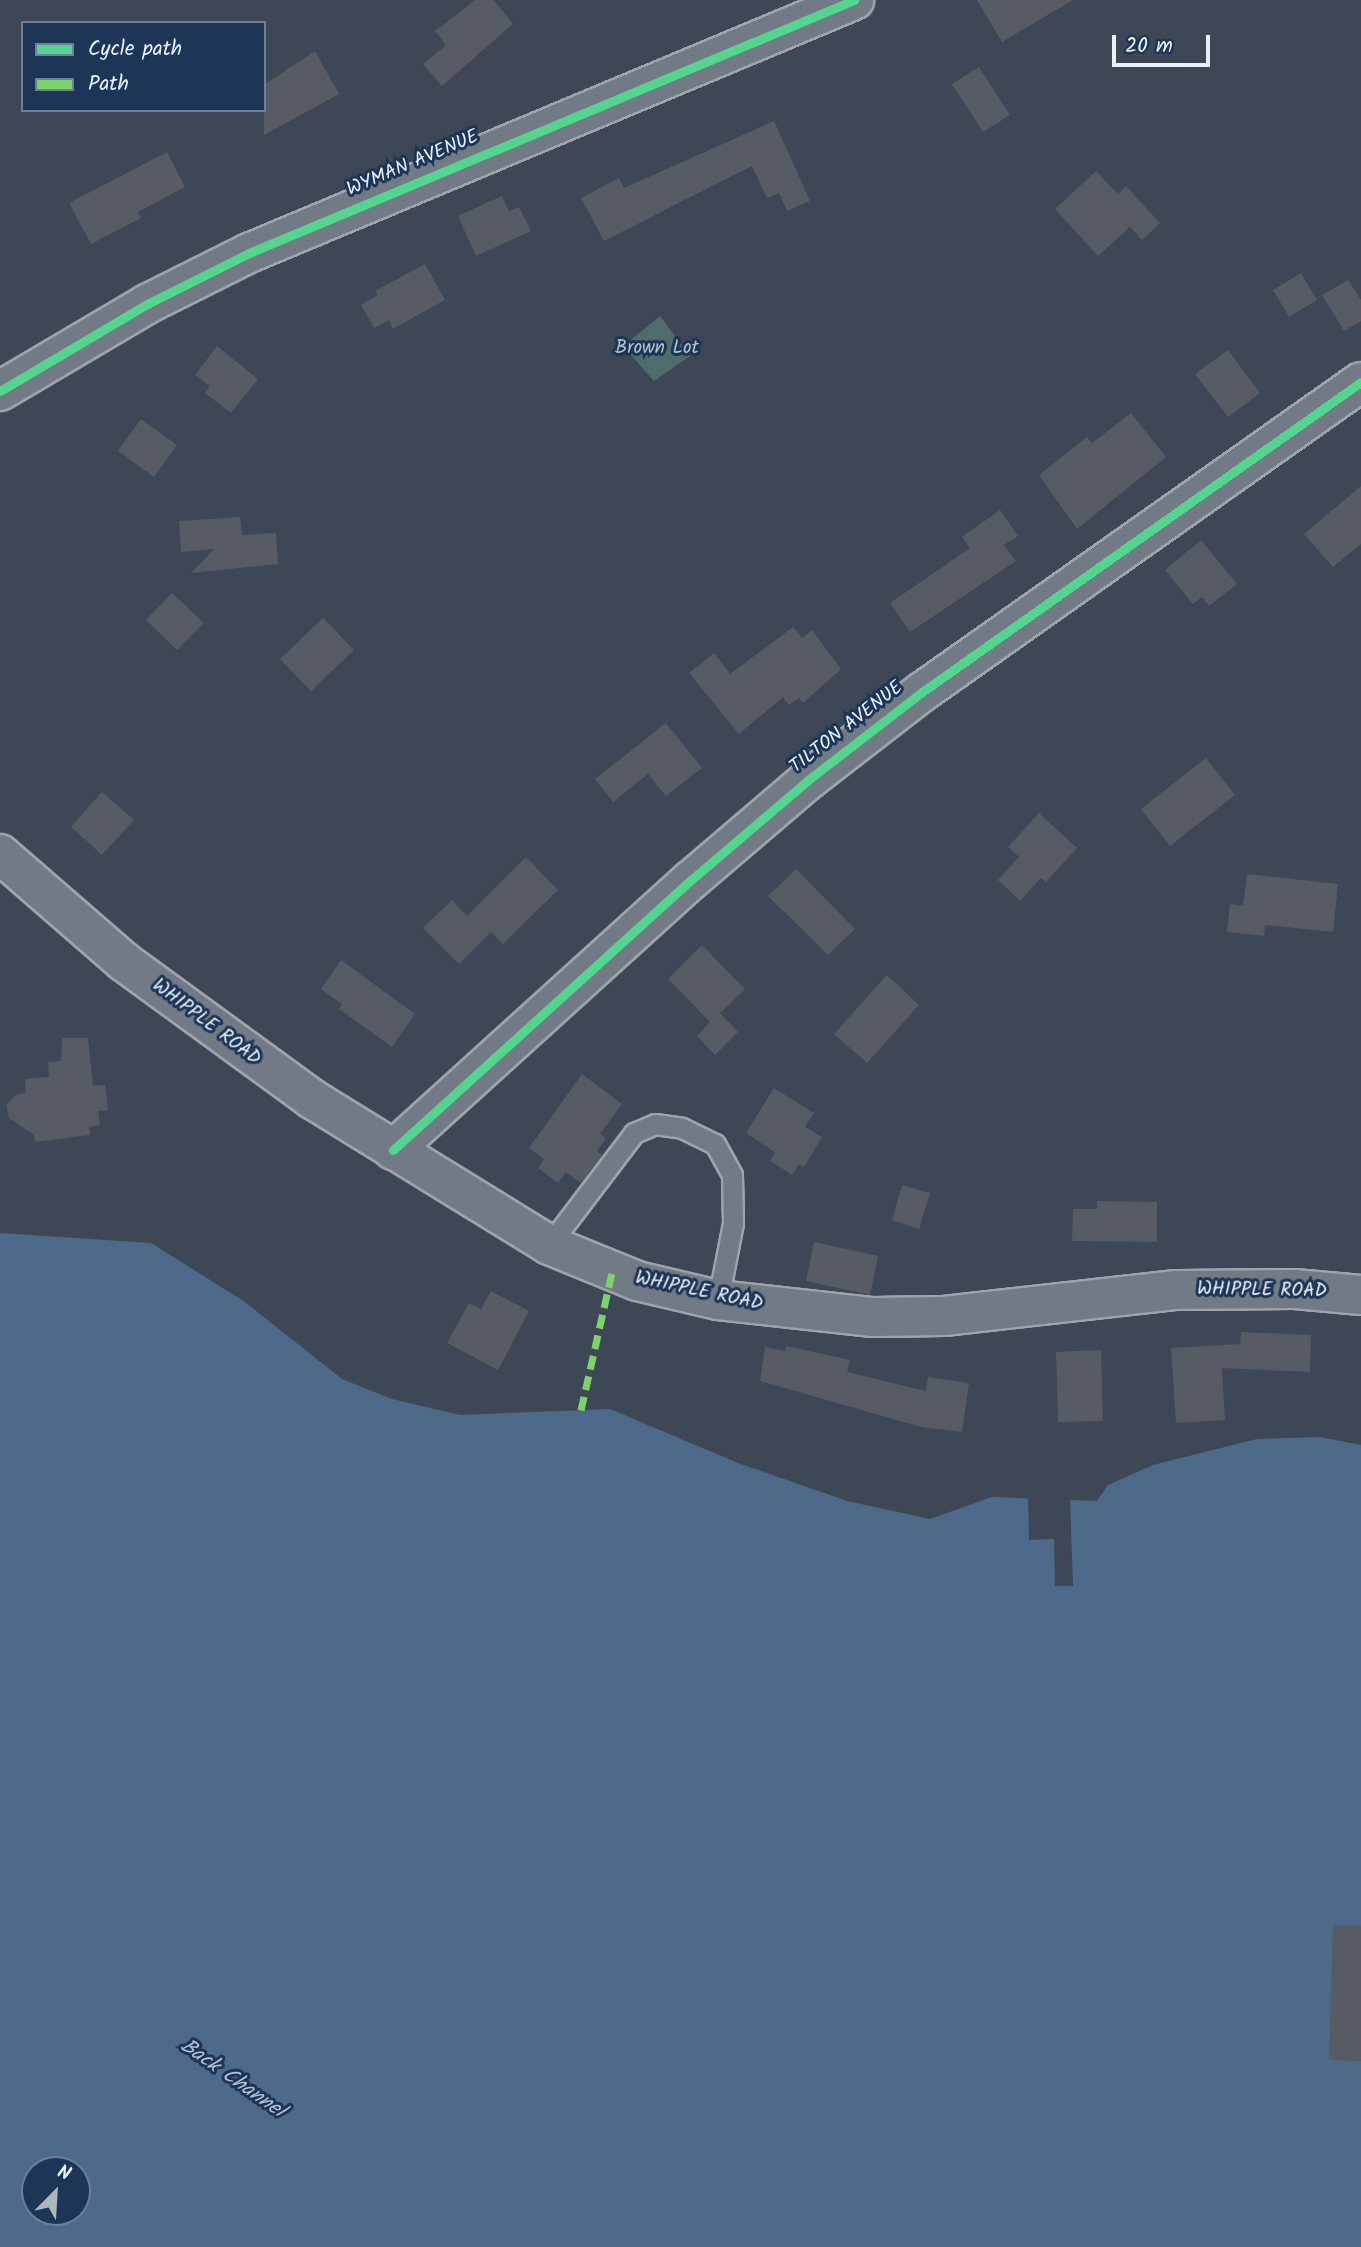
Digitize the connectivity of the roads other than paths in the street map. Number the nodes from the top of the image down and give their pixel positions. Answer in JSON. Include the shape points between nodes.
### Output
{"nodes":[{"id":1,"x":854,"y":0,"type":"edge"},
{"id":2,"x":1361,"y":382,"type":"edge"},
{"id":3,"x":0,"y":391,"type":"edge"},
{"id":4,"x":0,"y":853,"type":"edge"},
{"id":5,"x":393,"y":1150,"type":"junction"},
{"id":6,"x":550,"y":1245,"type":"junction"},
{"id":7,"x":1361,"y":1294,"type":"edge"},
{"id":8,"x":718,"y":1300,"type":"junction"}],
"edges":[{"from":1,"to":3,"type":"street","name":"WYMAN AVENUE","via":[[249,253],[147,304]]},
{"from":2,"to":5,"type":"street","name":"TILTON AVENUE","via":[[943,677],[800,786]]},
{"from":4,"to":5,"type":"street","name":"WHIPPLE ROAD","via":[[144,977],[270,1071]]},
{"from":5,"to":6,"type":"street","name":"WHIPPLE ROAD"},
{"from":6,"to":8,"type":"street","name":"WHIPPLE ROAD","via":[[637,1281]]},
{"from":6,"to":8,"type":"lane","via":[[634,1133],[655,1124],[682,1128],[715,1144],[732,1175],[733,1223]]},
{"from":7,"to":8,"type":"street","name":"WHIPPLE ROAD","via":[[1295,1289],[1177,1290],[944,1317],[813,1313]]}]}
